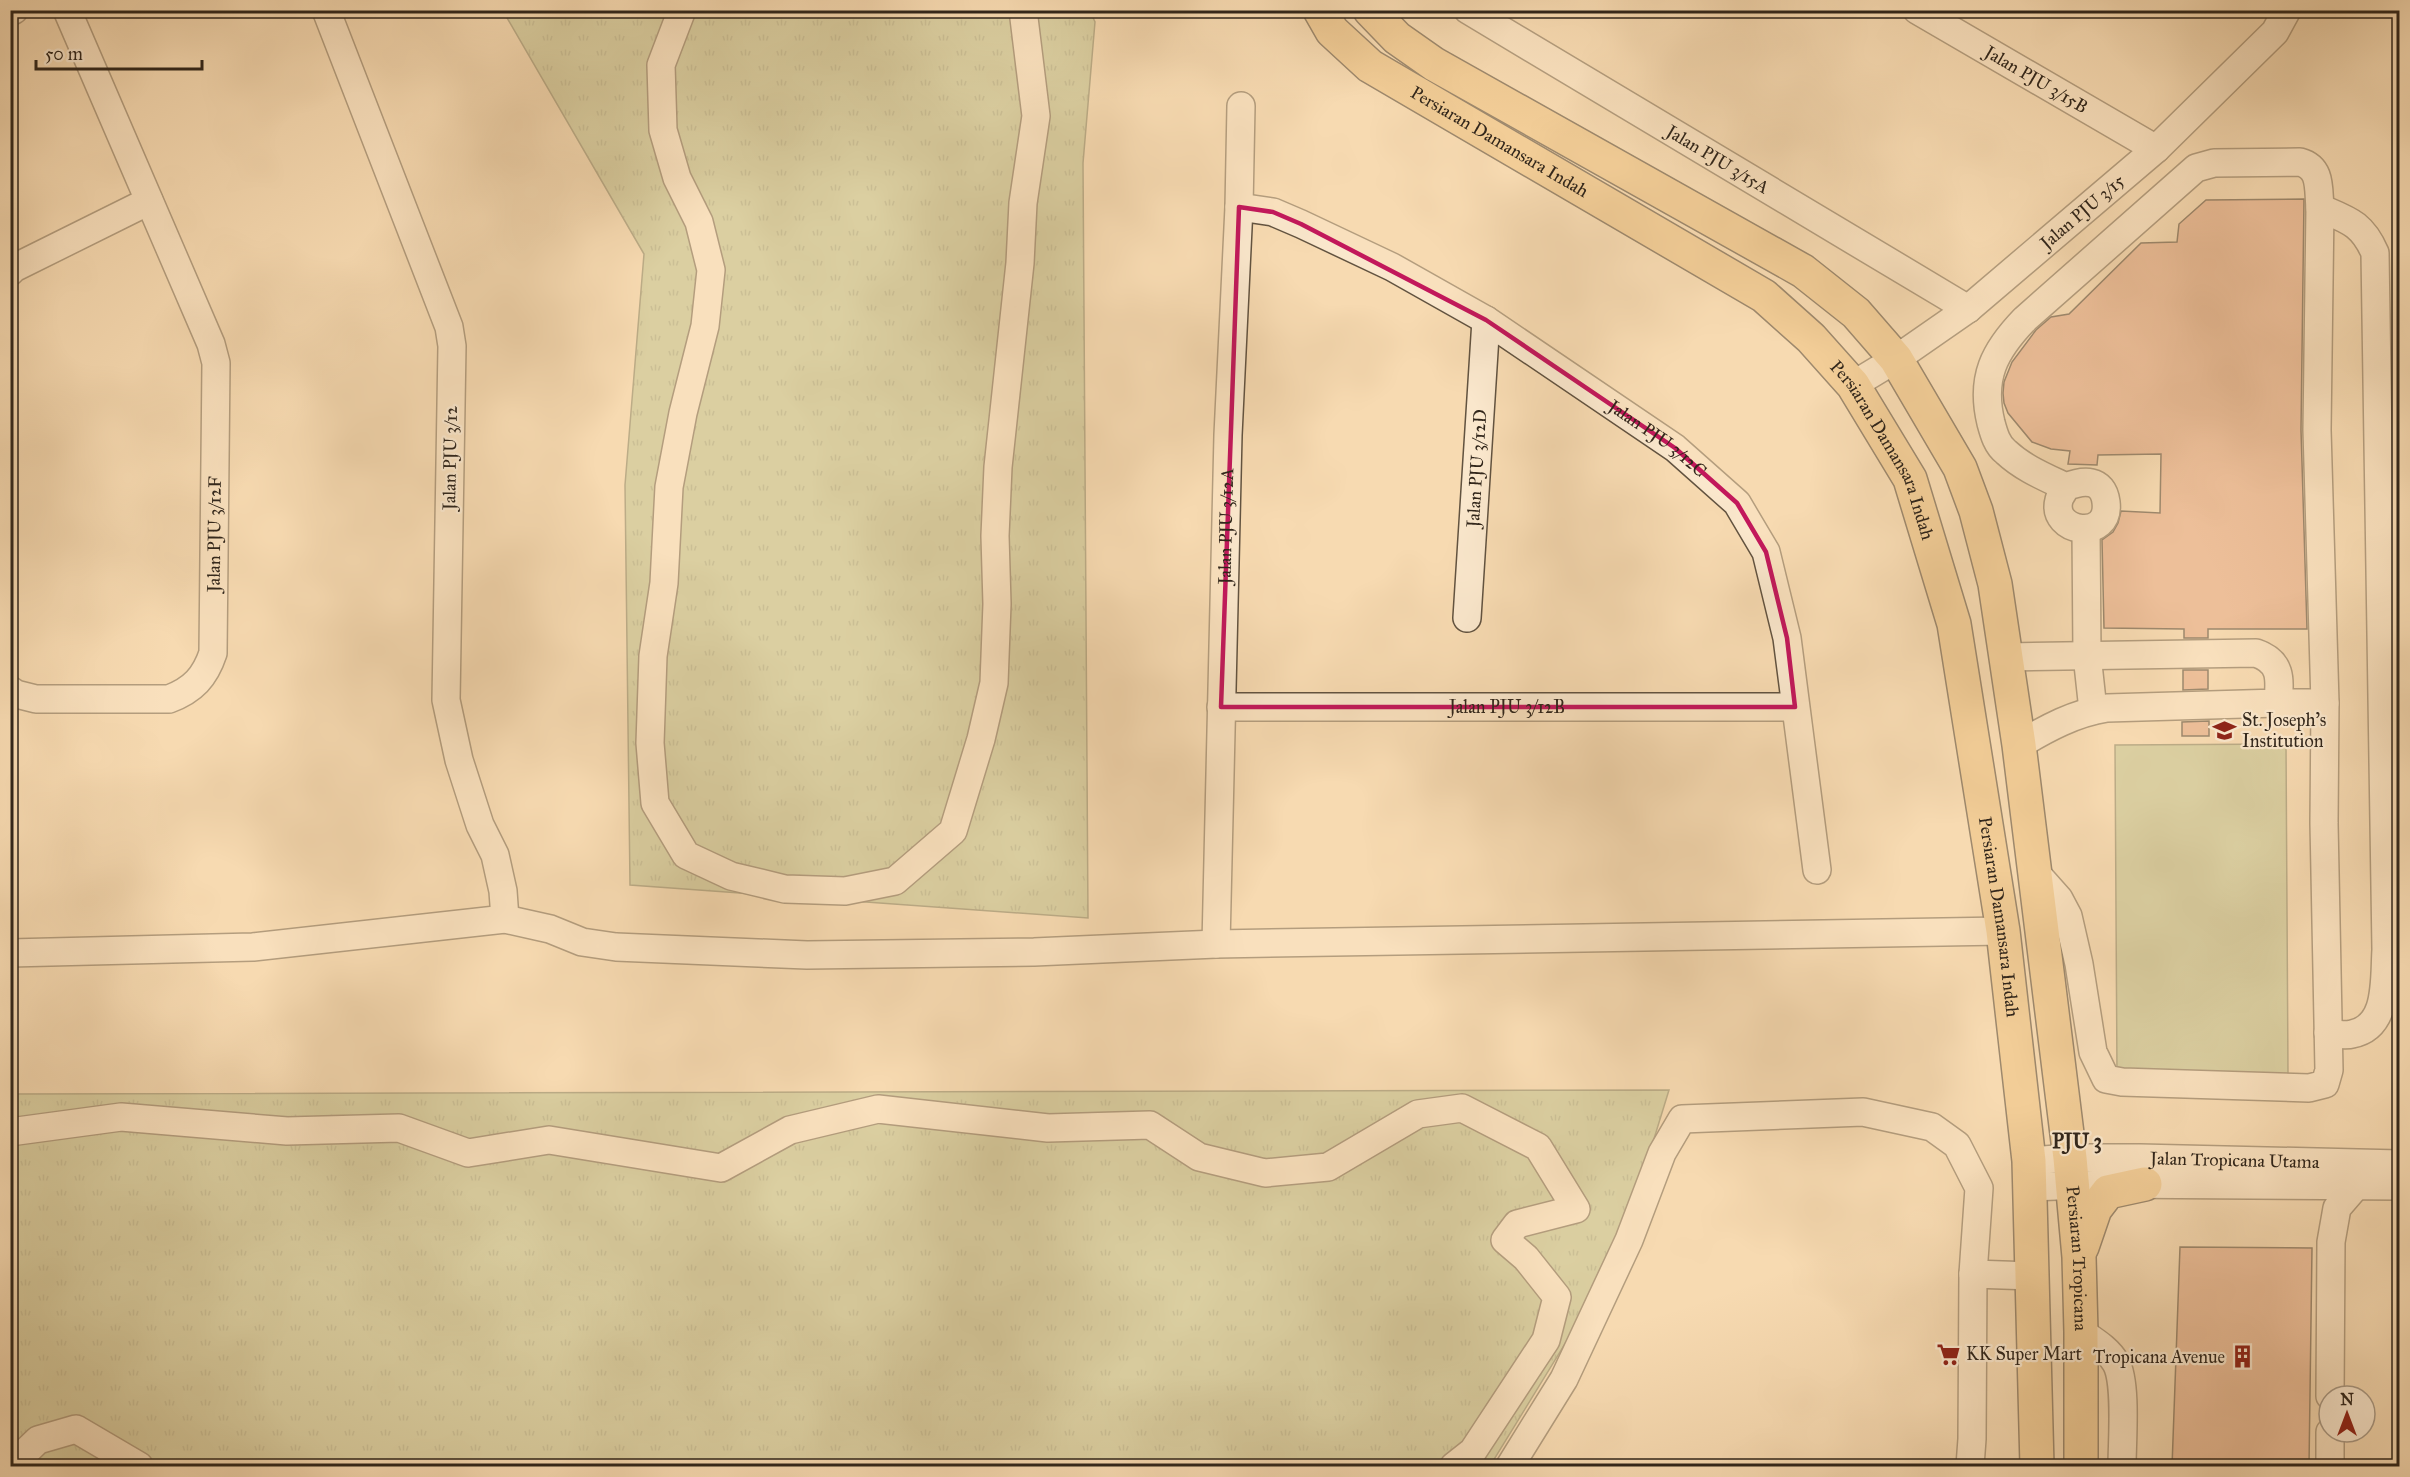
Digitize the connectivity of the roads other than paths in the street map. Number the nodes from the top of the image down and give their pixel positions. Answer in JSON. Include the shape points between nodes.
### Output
{"nodes":[{"id":1,"x":67,"y":10,"type":"edge"},
{"id":2,"x":326,"y":10,"type":"edge"},
{"id":3,"x":682,"y":10,"type":"edge"},
{"id":4,"x":1023,"y":10,"type":"edge"},
{"id":5,"x":1320,"y":10,"type":"edge"},
{"id":6,"x":1370,"y":10,"type":"edge"},
{"id":7,"x":1468,"y":10,"type":"edge"},
{"id":8,"x":1917,"y":10,"type":"edge"},
{"id":9,"x":2287,"y":10,"type":"edge"},
{"id":10,"x":1241,"y":106,"type":"dead end"},
{"id":11,"x":2156,"y":149,"type":"junction"},
{"id":12,"x":149,"y":201,"type":"junction"},
{"id":13,"x":1239,"y":207,"type":"junction"},
{"id":14,"x":2320,"y":207,"type":"junction"},
{"id":15,"x":10,"y":272,"type":"edge"},
{"id":16,"x":1968,"y":309,"type":"junction"},
{"id":17,"x":1486,"y":320,"type":"junction"},
{"id":18,"x":1896,"y":359,"type":"junction"},
{"id":19,"x":1853,"y":385,"type":"junction"},
{"id":20,"x":2066,"y":487,"type":"junction"},
{"id":21,"x":2086,"y":530,"type":"junction"},
{"id":22,"x":1467,"y":618,"type":"dead end"},
{"id":23,"x":2087,"y":655,"type":"junction"},
{"id":24,"x":2007,"y":657,"type":"junction"},
{"id":25,"x":10,"y":690,"type":"edge"},
{"id":26,"x":2278,"y":703,"type":"junction"},
{"id":27,"x":2325,"y":703,"type":"junction"},
{"id":28,"x":1221,"y":707,"type":"junction"},
{"id":29,"x":1795,"y":707,"type":"junction"},
{"id":30,"x":2092,"y":710,"type":"junction"},
{"id":31,"x":2019,"y":745,"type":"junction"},
{"id":32,"x":1817,"y":870,"type":"dead end"},
{"id":33,"x":2035,"y":872,"type":"junction"},
{"id":34,"x":505,"y":919,"type":"junction"},
{"id":35,"x":2003,"y":931,"type":"junction"},
{"id":36,"x":1216,"y":944,"type":"junction"},
{"id":37,"x":10,"y":952,"type":"edge"},
{"id":38,"x":2328,"y":1033,"type":"junction"},
{"id":39,"x":10,"y":1132,"type":"edge"},
{"id":40,"x":2400,"y":1164,"type":"edge"},
{"id":41,"x":2071,"y":1171,"type":"junction"},
{"id":42,"x":2030,"y":1174,"type":"junction"},
{"id":43,"x":2360,"y":1174,"type":"junction"},
{"id":44,"x":2145,"y":1184,"type":"junction"},
{"id":45,"x":2299,"y":1185,"type":"junction"},
{"id":46,"x":2400,"y":1185,"type":"edge"},
{"id":47,"x":2331,"y":1242,"type":"junction"},
{"id":48,"x":2079,"y":1257,"type":"junction"},
{"id":49,"x":1973,"y":1274,"type":"junction"},
{"id":50,"x":2032,"y":1276,"type":"junction"},
{"id":51,"x":2081,"y":1332,"type":"junction"},
{"id":52,"x":2330,"y":1384,"type":"edge"},
{"id":53,"x":2330,"y":1444,"type":"edge"},
{"id":54,"x":11,"y":1467,"type":"edge"},
{"id":55,"x":139,"y":1467,"type":"edge"},
{"id":56,"x":1454,"y":1467,"type":"edge"},
{"id":57,"x":1510,"y":1467,"type":"edge"},
{"id":58,"x":1970,"y":1467,"type":"edge"},
{"id":59,"x":2037,"y":1467,"type":"edge"},
{"id":60,"x":2081,"y":1467,"type":"edge"},
{"id":61,"x":2122,"y":1467,"type":"edge"},
{"id":62,"x":2330,"y":1467,"type":"edge"}],
"edges":[{"from":1,"to":12,"type":"street","name":"Jalan PJU 3/12F"},
{"from":2,"to":34,"type":"street","name":"Jalan PJU 3/12","via":[[449,327],[452,346],[446,700],[459,760],[480,825],[495,855]]},
{"from":3,"to":4,"type":"street","via":[[661,65],[663,130],[677,178],[699,222],[711,270],[705,326],[669,488],[650,722],[656,803],[686,855],[731,876],[784,890],[845,891],[895,881],[953,831],[994,683],[998,467],[1023,203],[1036,116]]},
{"from":5,"to":19,"type":"main road","name":"Persiaran Damansara Indah","via":[[1332,31],[1370,66],[1764,296],[1811,338]]},
{"from":6,"to":18,"type":"main road","name":"Persiaran Damansara Indah","via":[[1397,38],[1434,64],[1803,271],[1856,313]]},
{"from":7,"to":16,"type":"street","name":"Jalan PJU 3/15A"},
{"from":8,"to":11,"type":"street","name":"Jalan PJU 3/15B"},
{"from":9,"to":11,"type":"street","name":"Jalan PJU 3/15","via":[[2275,32]]},
{"from":10,"to":13,"type":"street","name":"Jalan PJU 3/12A"},
{"from":11,"to":16,"type":"street","name":"Jalan PJU 3/15"},
{"from":12,"to":15,"type":"street"},
{"from":12,"to":25,"type":"street","name":"Jalan PJU 3/12F","via":[[216,363],[213,653],[197,683],[169,699],[36,699]]},
{"from":13,"to":17,"type":"street","name":"Jalan PJU 3/12C","via":[[1273,212],[1301,224],[1392,267]]},
{"from":13,"to":28,"type":"street","name":"Jalan PJU 3/12A"},
{"from":14,"to":20,"type":"street","via":[[2317,174],[2309,164],[2214,162],[2196,168],[2006,338],[1992,362],[1986,387],[1995,436],[2004,451],[2031,471]]},
{"from":14,"to":27,"type":"street","via":[[2317,430]]},
{"from":14,"to":38,"type":"street","via":[[2351,221],[2367,236],[2375,253],[2386,950],[2382,1005],[2369,1028],[2351,1035]]},
{"from":16,"to":18,"type":"street","name":"Jalan PJU 3/15"},
{"from":17,"to":22,"type":"street","name":"Jalan PJU 3/12D"},
{"from":17,"to":29,"type":"street","name":"Jalan PJU 3/12C","via":[[1675,448],[1737,503],[1766,552],[1787,638]]},
{"from":18,"to":19,"type":"street","name":"Jalan PJU 3/15"},
{"from":18,"to":24,"type":"main road","name":"Persiaran Damansara Indah","via":[[1960,468],[1995,584]]},
{"from":19,"to":35,"type":"main road","name":"Persiaran Damansara Indah","via":[[1911,479],[1954,624]]},
{"from":20,"to":21,"type":"street","via":[[2059,500],[2061,516],[2071,526]]},
{"from":20,"to":21,"type":"street","via":[[2080,481],[2095,484],[2106,495],[2107,510],[2100,523]]},
{"from":21,"to":23,"type":"street"},
{"from":23,"to":24,"type":"street"},
{"from":23,"to":26,"type":"street","via":[[2256,653],[2274,664],[2279,677]]},
{"from":23,"to":30,"type":"street"},
{"from":24,"to":31,"type":"main road","name":"Persiaran Damansara Indah"},
{"from":26,"to":27,"type":"street"},
{"from":26,"to":30,"type":"street"},
{"from":27,"to":38,"type":"street"},
{"from":28,"to":29,"type":"street","name":"Jalan PJU 3/12B"},
{"from":28,"to":36,"type":"street","name":"Jalan PJU 3/12A"},
{"from":29,"to":32,"type":"street","name":"Jalan PJU 3/12C"},
{"from":30,"to":31,"type":"street","via":[[2052,725]]},
{"from":31,"to":33,"type":"main road","name":"Persiaran Damansara Indah"},
{"from":33,"to":38,"type":"street","via":[[2068,916],[2093,1052],[2106,1079],[2309,1088],[2325,1084],[2329,1070]]},
{"from":33,"to":41,"type":"main road","name":"Persiaran Damansara Indah"},
{"from":34,"to":36,"type":"street","via":[[550,929],[582,942],[616,947],[807,955],[1034,952]]},
{"from":34,"to":37,"type":"street","via":[[253,947]]},
{"from":35,"to":36,"type":"street"},
{"from":35,"to":42,"type":"main road","name":"Persiaran Damansara Indah"},
{"from":39,"to":56,"type":"street","via":[[121,1117],[287,1131],[399,1128],[468,1153],[549,1140],[721,1168],[790,1130],[878,1109],[1048,1128],[1150,1125],[1199,1157],[1265,1173],[1328,1167],[1418,1114],[1461,1108],[1538,1147],[1576,1209],[1518,1224],[1505,1240],[1526,1258],[1557,1297],[1546,1340],[1473,1451]]},
{"from":40,"to":43,"type":"street","name":"Jalan Tropicana Utama"},
{"from":41,"to":42,"type":"street"},
{"from":41,"to":43,"type":"street","name":"Jalan Tropicana Utama"},
{"from":41,"to":44,"type":"street","name":"Jalan Tropicana Utama"},
{"from":41,"to":48,"type":"main road","name":"Persiaran Tropicana"},
{"from":42,"to":50,"type":"main road"},
{"from":43,"to":45,"type":"street","name":"Jalan Tropicana Utama"},
{"from":43,"to":46,"type":"street","name":"Jalan Tropicana Utama"},
{"from":43,"to":47,"type":"street","via":[[2337,1208]]},
{"from":44,"to":45,"type":"street","name":"Jalan Tropicana Utama"},
{"from":44,"to":48,"type":"main road","via":[[2108,1192],[2095,1209]]},
{"from":45,"to":47,"type":"street","via":[[2322,1214]]},
{"from":47,"to":52,"type":"street"},
{"from":48,"to":51,"type":"main road","name":"Persiaran Tropicana"},
{"from":49,"to":50,"type":"street"},
{"from":49,"to":57,"type":"street","via":[[1979,1188],[1957,1145],[1932,1127],[1863,1112],[1683,1119],[1662,1153],[1629,1240],[1564,1378]]},
{"from":49,"to":58,"type":"street"},
{"from":50,"to":59,"type":"main road"},
{"from":51,"to":60,"type":"main road","name":"Persiaran Tropicana"},
{"from":51,"to":61,"type":"street","via":[[2106,1349],[2117,1365],[2122,1391]]},
{"from":53,"to":62,"type":"street"},
{"from":54,"to":55,"type":"street","via":[[38,1440],[76,1429]]}]}
